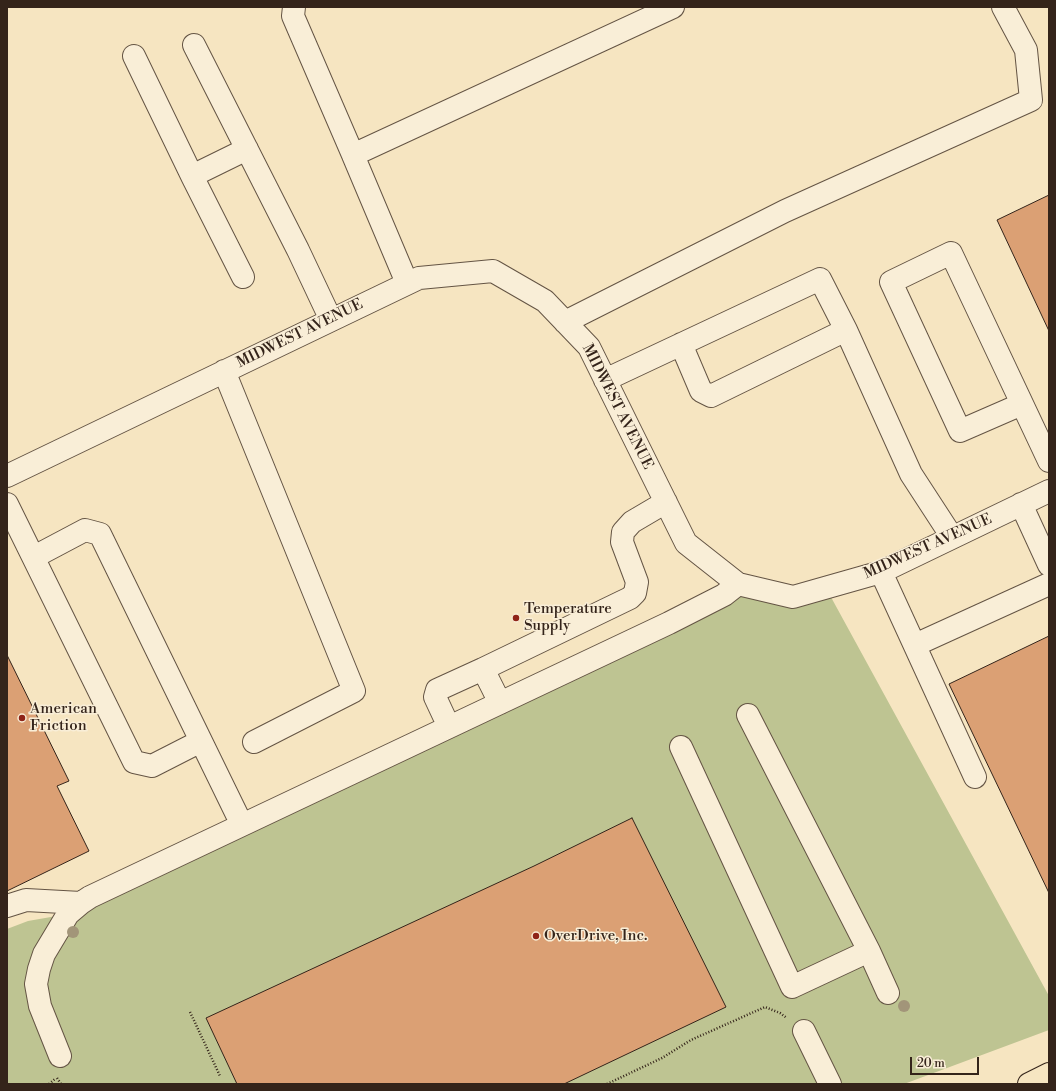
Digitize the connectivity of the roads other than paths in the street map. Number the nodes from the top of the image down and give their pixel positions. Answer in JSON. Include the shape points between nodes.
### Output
{"nodes":[{"id":1,"x":294,"y":7,"type":"edge"},
{"id":2,"x":673,"y":7,"type":"edge"},
{"id":3,"x":1003,"y":7,"type":"edge"},
{"id":4,"x":194,"y":45,"type":"dead end"},
{"id":5,"x":134,"y":56,"type":"dead end"},
{"id":6,"x":247,"y":149,"type":"junction"},
{"id":7,"x":353,"y":155,"type":"junction"},
{"id":8,"x":192,"y":176,"type":"junction"},
{"id":9,"x":243,"y":277,"type":"dead end"},
{"id":10,"x":407,"y":283,"type":"junction"},
{"id":11,"x":331,"y":320,"type":"junction"},
{"id":12,"x":565,"y":322,"type":"junction"},
{"id":13,"x":846,"y":330,"type":"junction"},
{"id":14,"x":681,"y":344,"type":"junction"},
{"id":15,"x":224,"y":371,"type":"junction"},
{"id":16,"x":605,"y":380,"type":"junction"},
{"id":17,"x":1022,"y":404,"type":"junction"},
{"id":18,"x":1049,"y":461,"type":"edge"},
{"id":19,"x":7,"y":476,"type":"edge"},
{"id":20,"x":1049,"y":491,"type":"edge"},
{"id":21,"x":666,"y":502,"type":"junction"},
{"id":22,"x":7,"y":504,"type":"edge"},
{"id":23,"x":1020,"y":504,"type":"junction"},
{"id":24,"x":952,"y":537,"type":"junction"},
{"id":25,"x":34,"y":557,"type":"junction"},
{"id":26,"x":1049,"y":565,"type":"edge"},
{"id":27,"x":881,"y":572,"type":"junction"},
{"id":28,"x":738,"y":584,"type":"junction"},
{"id":29,"x":1049,"y":584,"type":"edge"},
{"id":30,"x":915,"y":645,"type":"junction"},
{"id":31,"x":483,"y":669,"type":"junction"},
{"id":32,"x":500,"y":703,"type":"junction"},
{"id":33,"x":748,"y":715,"type":"dead end"},
{"id":34,"x":449,"y":727,"type":"junction"},
{"id":35,"x":201,"y":741,"type":"junction"},
{"id":36,"x":254,"y":742,"type":"dead end"},
{"id":37,"x":681,"y":747,"type":"dead end"},
{"id":38,"x":976,"y":777,"type":"dead end"},
{"id":39,"x":242,"y":825,"type":"junction"},
{"id":40,"x":81,"y":903,"type":"junction"},
{"id":41,"x":7,"y":906,"type":"edge"},
{"id":42,"x":869,"y":951,"type":"junction"},
{"id":43,"x":888,"y":993,"type":"dead end"},
{"id":44,"x":804,"y":1031,"type":"road end"},
{"id":45,"x":60,"y":1056,"type":"dead end"},
{"id":46,"x":1049,"y":1074,"type":"edge"},
{"id":47,"x":830,"y":1084,"type":"edge"},
{"id":48,"x":1029,"y":1084,"type":"edge"}],
"edges":[{"from":1,"to":7,"type":"street","via":[[293,16]]},
{"from":2,"to":7,"type":"street"},
{"from":3,"to":12,"type":"street","via":[[1026,50],[1031,100],[785,211]]},
{"from":4,"to":6,"type":"street"},
{"from":5,"to":8,"type":"street"},
{"from":6,"to":8,"type":"street"},
{"from":6,"to":11,"type":"street"},
{"from":7,"to":10,"type":"street"},
{"from":8,"to":9,"type":"street"},
{"from":10,"to":11,"type":"street","name":"MIDWEST AVENUE"},
{"from":10,"to":12,"type":"street","name":"MIDWEST AVENUE","via":[[419,278],[493,271],[546,301]]},
{"from":11,"to":15,"type":"street","name":"MIDWEST AVENUE"},
{"from":12,"to":16,"type":"street","name":"MIDWEST AVENUE","via":[[589,347]]},
{"from":13,"to":14,"type":"street","via":[[820,279]]},
{"from":13,"to":14,"type":"street","via":[[711,396],[701,391]]},
{"from":13,"to":24,"type":"street","via":[[911,474]]},
{"from":14,"to":16,"type":"street"},
{"from":15,"to":19,"type":"street","name":"MIDWEST AVENUE"},
{"from":15,"to":36,"type":"street","via":[[354,691]]},
{"from":16,"to":21,"type":"street","name":"MIDWEST AVENUE"},
{"from":17,"to":17,"type":"street","via":[[951,253],[891,282],[960,431]]},
{"from":17,"to":18,"type":"street"},
{"from":20,"to":23,"type":"street","name":"MIDWEST AVENUE"},
{"from":21,"to":28,"type":"street","name":"MIDWEST AVENUE","via":[[686,543]]},
{"from":21,"to":31,"type":"street","via":[[632,522],[623,532],[622,542],[637,582],[635,593],[630,598]]},
{"from":22,"to":25,"type":"street"},
{"from":23,"to":24,"type":"street","name":"MIDWEST AVENUE"},
{"from":23,"to":26,"type":"street"},
{"from":24,"to":27,"type":"street","name":"MIDWEST AVENUE"},
{"from":25,"to":35,"type":"street","via":[[134,762],[152,766]]},
{"from":25,"to":35,"type":"street","via":[[85,530],[100,534]]},
{"from":27,"to":28,"type":"street","name":"MIDWEST AVENUE","via":[[794,597]]},
{"from":27,"to":30,"type":"street"},
{"from":28,"to":32,"type":"street","via":[[724,595]]},
{"from":29,"to":30,"type":"street"},
{"from":30,"to":38,"type":"street"},
{"from":31,"to":32,"type":"street"},
{"from":31,"to":34,"type":"street","via":[[437,690],[435,698]]},
{"from":32,"to":34,"type":"street"},
{"from":33,"to":42,"type":"street"},
{"from":34,"to":39,"type":"street"},
{"from":35,"to":39,"type":"street"},
{"from":37,"to":42,"type":"street","via":[[792,987]]},
{"from":39,"to":40,"type":"street"},
{"from":40,"to":41,"type":"street","via":[[26,900]]},
{"from":40,"to":45,"type":"street","via":[[68,914],[38,968],[36,984],[40,1006]]},
{"from":42,"to":43,"type":"street"},
{"from":44,"to":47,"type":"street"},
{"from":46,"to":48,"type":"main road"}]}
